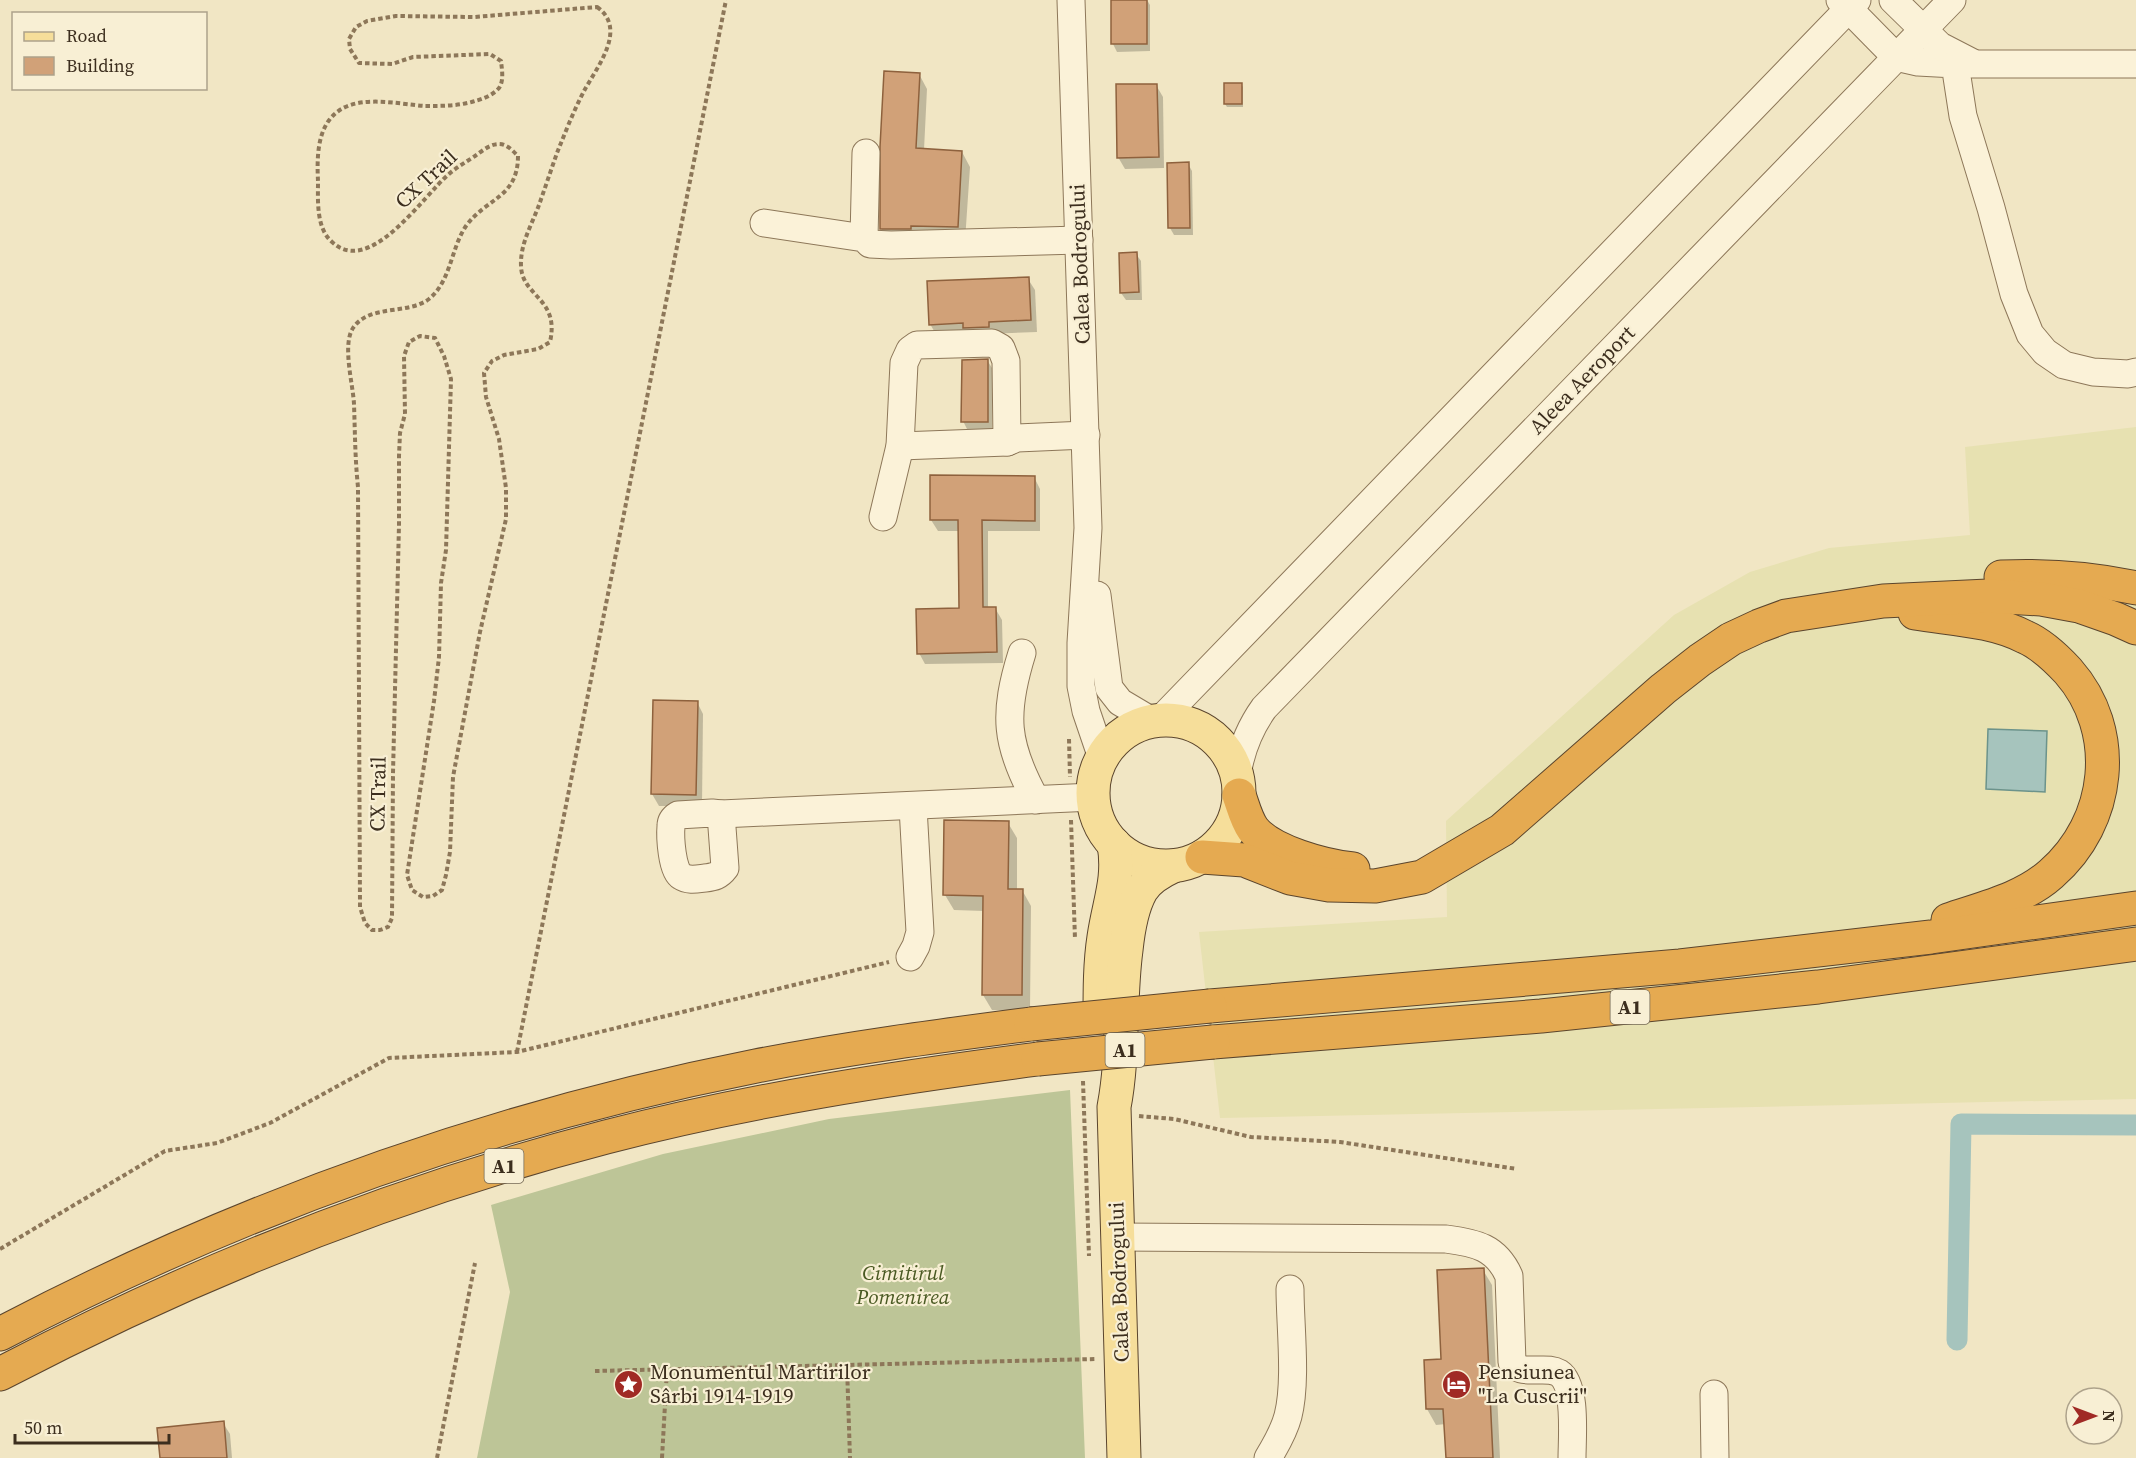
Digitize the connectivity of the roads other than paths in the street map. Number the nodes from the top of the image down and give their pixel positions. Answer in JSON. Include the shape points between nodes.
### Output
{"nodes":[{"id":1,"x":1071,"y":0,"type":"edge"},
{"id":2,"x":1893,"y":0,"type":"edge"},
{"id":3,"x":1952,"y":0,"type":"edge"},
{"id":4,"x":1849,"y":3,"type":"edge"},
{"id":5,"x":1923,"y":30,"type":"junction"},
{"id":6,"x":1896,"y":57,"type":"junction"},
{"id":7,"x":1966,"y":64,"type":"junction"},
{"id":8,"x":2136,"y":64,"type":"edge"},
{"id":9,"x":866,"y":153,"type":"dead end"},
{"id":10,"x":764,"y":223,"type":"dead end"},
{"id":11,"x":864,"y":238,"type":"junction"},
{"id":12,"x":1079,"y":240,"type":"junction"},
{"id":13,"x":2136,"y":372,"type":"edge"},
{"id":14,"x":1086,"y":435,"type":"junction"},
{"id":15,"x":1006,"y":442,"type":"junction"},
{"id":16,"x":900,"y":446,"type":"junction"},
{"id":17,"x":883,"y":517,"type":"dead end"},
{"id":18,"x":1088,"y":528,"type":"junction"},
{"id":19,"x":2136,"y":588,"type":"edge"},
{"id":20,"x":1915,"y":599,"type":"junction"},
{"id":21,"x":1860,"y":604,"type":"junction"},
{"id":22,"x":2136,"y":628,"type":"edge"},
{"id":23,"x":1022,"y":653,"type":"dead end"},
{"id":24,"x":1157,"y":720,"type":"junction"},
{"id":25,"x":1102,"y":758,"type":"junction"},
{"id":26,"x":1238,"y":785,"type":"junction"},
{"id":27,"x":1078,"y":798,"type":"junction"},
{"id":28,"x":1036,"y":800,"type":"junction"},
{"id":29,"x":913,"y":807,"type":"junction"},
{"id":30,"x":721,"y":814,"type":"dead end"},
{"id":31,"x":1114,"y":844,"type":"junction"},
{"id":32,"x":1464,"y":853,"type":"junction"},
{"id":33,"x":1187,"y":861,"type":"junction"},
{"id":34,"x":2136,"y":908,"type":"edge"},
{"id":35,"x":1874,"y":944,"type":"junction"},
{"id":36,"x":2136,"y":944,"type":"edge"},
{"id":37,"x":910,"y":957,"type":"road end"},
{"id":38,"x":1114,"y":1112,"type":"junction"},
{"id":39,"x":1117,"y":1237,"type":"junction"},
{"id":40,"x":1290,"y":1289,"type":"dead end"},
{"id":41,"x":0,"y":1334,"type":"edge"},
{"id":42,"x":0,"y":1374,"type":"edge"},
{"id":43,"x":1713,"y":1394,"type":"dead end"},
{"id":44,"x":1124,"y":1458,"type":"edge"},
{"id":45,"x":1268,"y":1458,"type":"edge"},
{"id":46,"x":1572,"y":1458,"type":"edge"},
{"id":47,"x":1715,"y":1458,"type":"edge"}],
"edges":[{"from":1,"to":12,"type":"street","name":"Calea Bodrogului"},
{"from":2,"to":5,"type":"street"},
{"from":3,"to":5,"type":"street","name":"Aleea Aeroport"},
{"from":4,"to":6,"type":"street"},
{"from":4,"to":24,"type":"street"},
{"from":5,"to":6,"type":"street","name":"Aleea Aeroport"},
{"from":5,"to":7,"type":"street"},
{"from":6,"to":7,"type":"street"},
{"from":6,"to":26,"type":"street","name":"Aleea Aeroport","via":[[1264,708],[1246,736]]},
{"from":7,"to":8,"type":"street"},
{"from":7,"to":13,"type":"street","via":[[1963,116],[2014,294],[2030,334],[2045,352],[2064,365],[2093,372]]},
{"from":9,"to":11,"type":"street"},
{"from":10,"to":11,"type":"street"},
{"from":11,"to":12,"type":"street","via":[[870,244],[891,245]]},
{"from":12,"to":14,"type":"street","name":"Calea Bodrogului"},
{"from":14,"to":15,"type":"street","via":[[1017,438]]},
{"from":14,"to":18,"type":"street","name":"Calea Bodrogului"},
{"from":15,"to":16,"type":"street"},
{"from":15,"to":16,"type":"street","via":[[1006,362],[1001,348],[992,343],[916,345],[904,363]]},
{"from":16,"to":17,"type":"street"},
{"from":18,"to":24,"type":"street","name":"Calea Bodrogului","via":[[1109,688],[1120,702]]},
{"from":18,"to":25,"type":"street","name":"Calea Bodrogului","via":[[1081,686]]},
{"from":19,"to":20,"type":"highway","via":[[2070,577],[1989,578]]},
{"from":20,"to":21,"type":"highway"},
{"from":20,"to":22,"type":"highway","via":[[2041,599],[2095,611]]},
{"from":21,"to":32,"type":"highway","via":[[1786,616],[1731,639],[1663,689],[1502,830]]},
{"from":21,"to":35,"type":"highway","via":[[1977,622],[2027,637],[2057,659],[2079,686],[2094,714],[2103,756],[2103,778],[2086,832],[2050,875],[1997,904]]},
{"from":23,"to":28,"type":"street","via":[[1011,686],[1009,719],[1013,753]]},
{"from":24,"to":25,"type":"main road","name":"Calea Bodrogului","via":[[1124,732]]},
{"from":24,"to":26,"type":"main road","name":"Calea Bodrogului","via":[[1186,722],[1209,733],[1226,750]]},
{"from":25,"to":27,"type":"main road","name":"Calea Bodrogului","via":[[1095,778]]},
{"from":26,"to":32,"type":"highway","via":[[1247,819],[1259,835],[1287,851],[1330,865],[1392,869]]},
{"from":26,"to":33,"type":"main road","name":"Calea Bodrogului","via":[[1231,827],[1216,846]]},
{"from":27,"to":28,"type":"street"},
{"from":27,"to":31,"type":"main road","name":"Calea Bodrogului"},
{"from":28,"to":29,"type":"street"},
{"from":29,"to":30,"type":"street"},
{"from":29,"to":37,"type":"street","via":[[920,932]]},
{"from":31,"to":33,"type":"main road","name":"Calea Bodrogului","via":[[1149,864]]},
{"from":31,"to":38,"type":"main road","name":"Calea Bodrogului","via":[[1117,871],[1104,935],[1100,987],[1104,1073]]},
{"from":32,"to":33,"type":"highway","via":[[1422,877],[1375,886],[1311,883],[1245,860]]},
{"from":33,"to":38,"type":"main road","name":"Calea Bodrogului","via":[[1149,881],[1141,890],[1132,917],[1123,974]]},
{"from":34,"to":35,"type":"highway","number":"A1"},
{"from":35,"to":41,"type":"highway","number":"A1","bridge":true,"via":[[1588,975],[1031,1024],[846,1049],[756,1066],[602,1101],[468,1140],[311,1193],[134,1268]]},
{"from":36,"to":42,"type":"highway","number":"A1","bridge":true,"via":[[1818,987],[1541,1016],[1038,1059],[760,1102],[607,1137],[476,1174],[321,1228],[108,1319]]},
{"from":38,"to":39,"type":"main road","name":"Calea Bodrogului"},
{"from":39,"to":44,"type":"main road","name":"Calea Bodrogului","via":[[1100,1359]]},
{"from":39,"to":46,"type":"street","via":[[1446,1239],[1486,1248],[1504,1265],[1509,1276],[1512,1362],[1522,1370],[1559,1373],[1570,1388]]},
{"from":40,"to":45,"type":"street","via":[[1292,1394],[1288,1416]]},
{"from":43,"to":47,"type":"street"}]}
